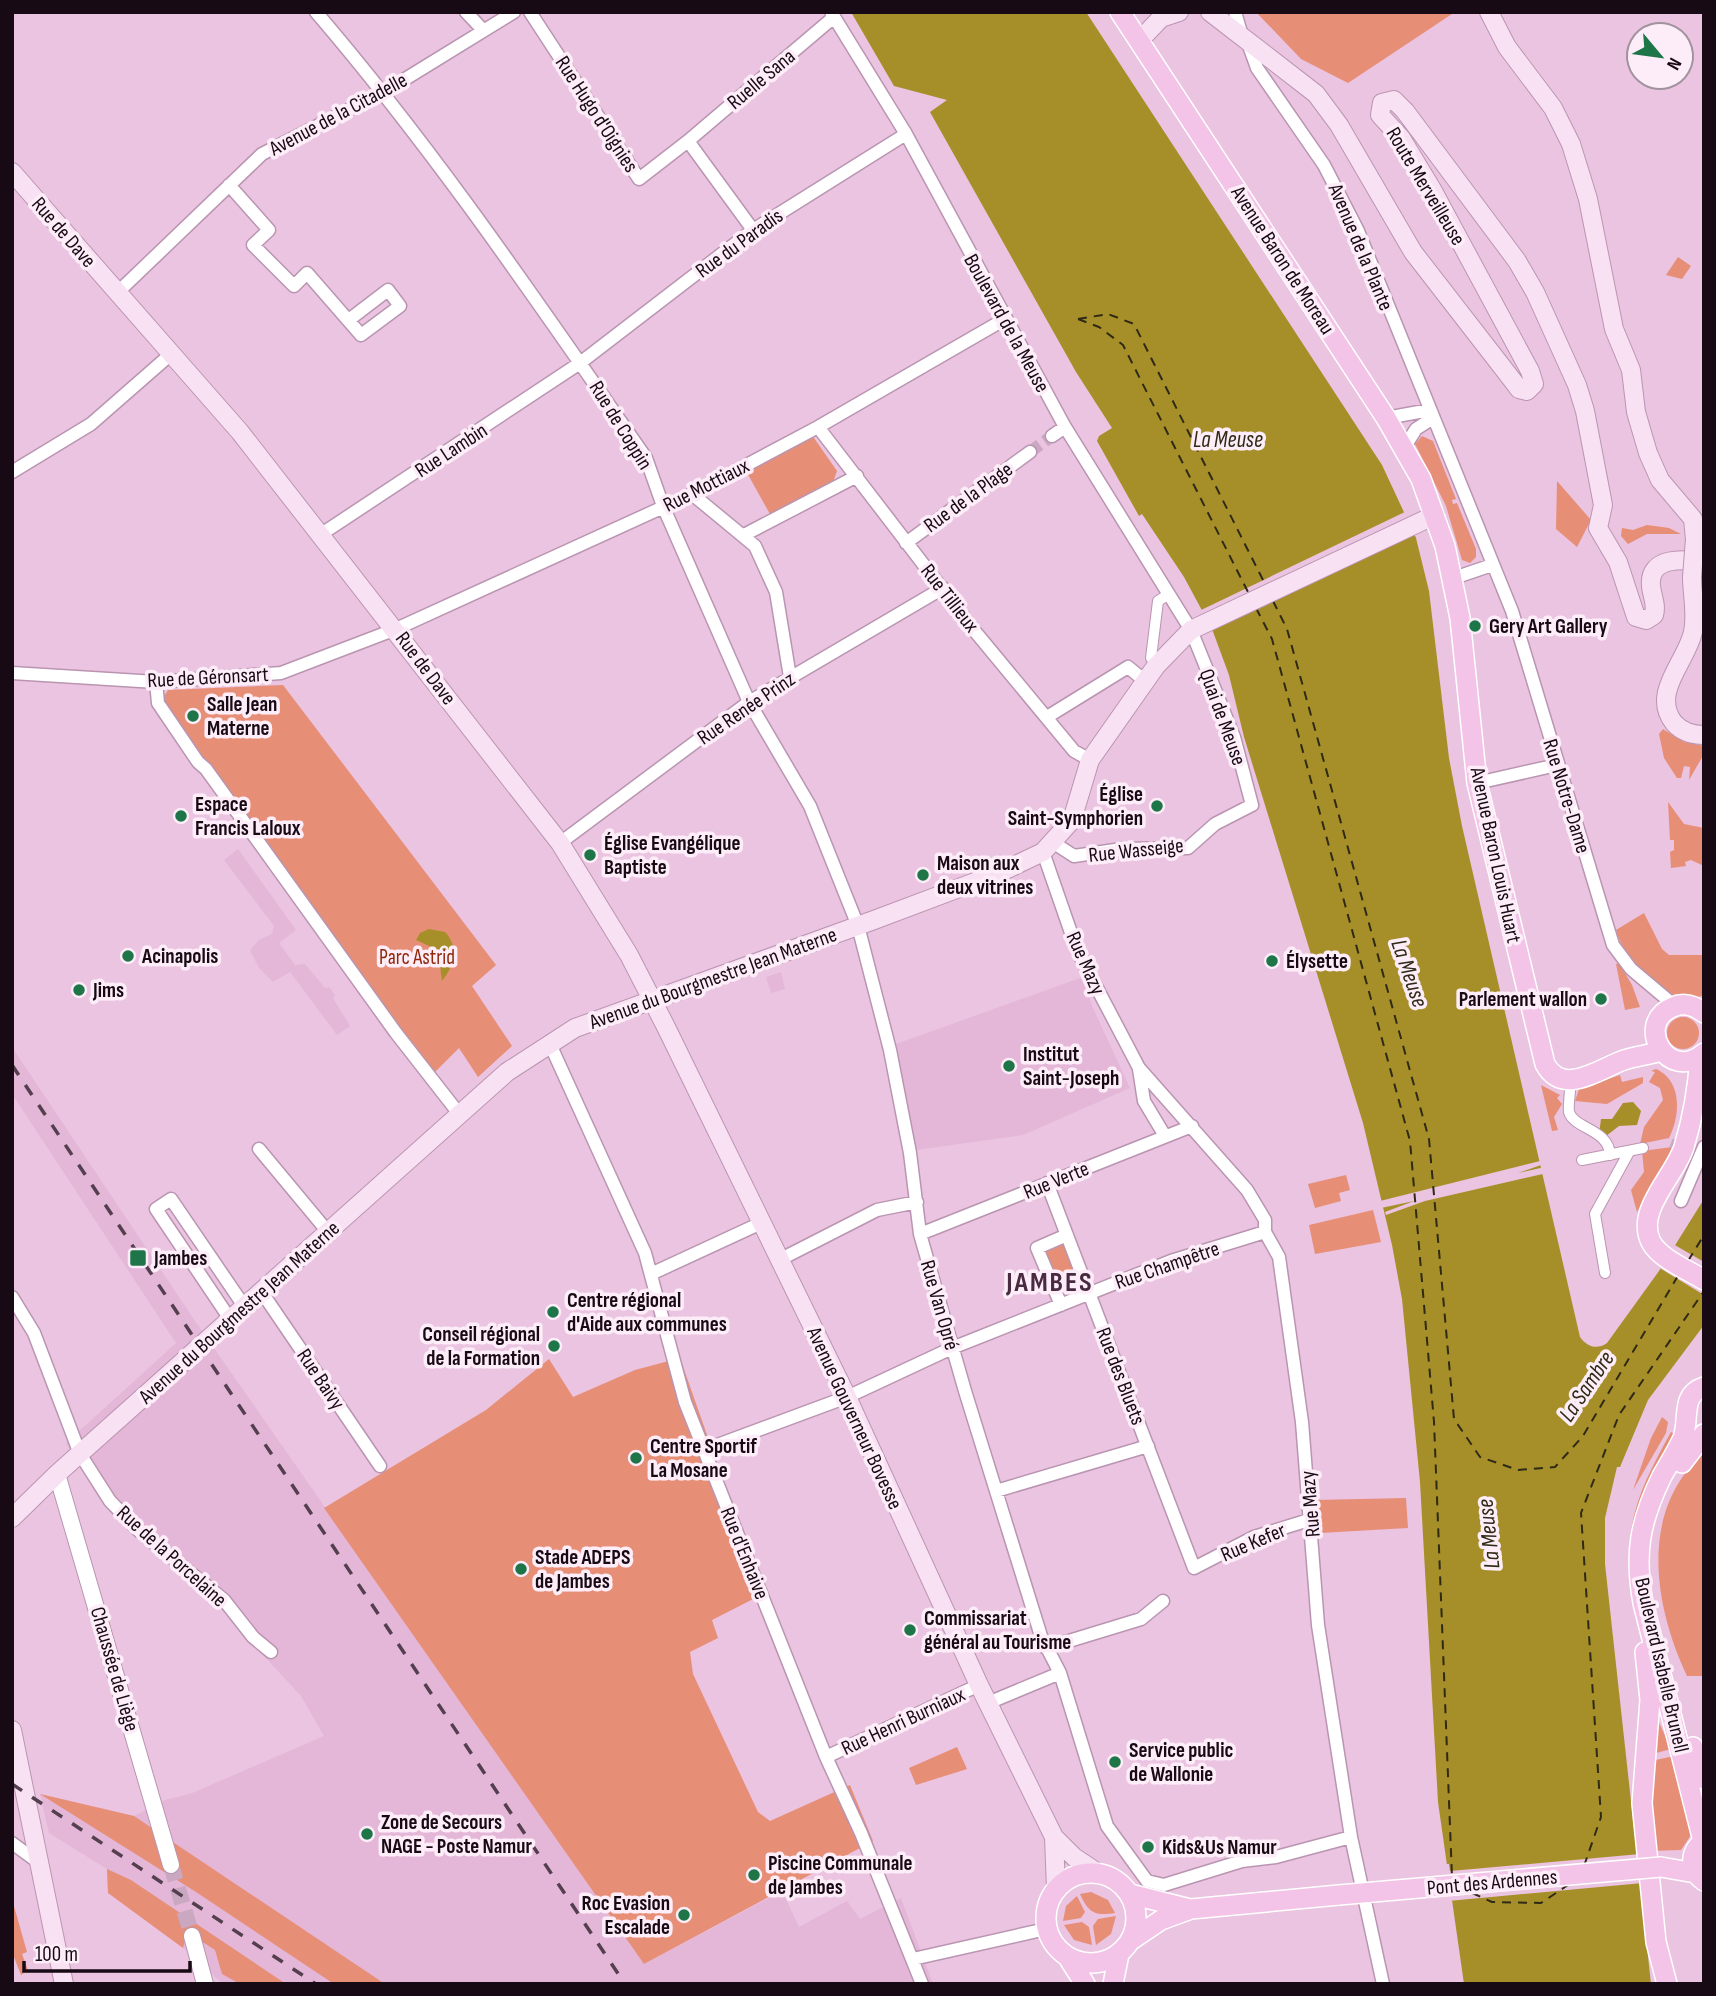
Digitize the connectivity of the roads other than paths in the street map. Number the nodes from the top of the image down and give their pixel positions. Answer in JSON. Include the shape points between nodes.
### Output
{"nodes":[{"id":1,"x":316,"y":12,"type":"edge"},
{"id":2,"x":466,"y":12,"type":"edge"},
{"id":3,"x":514,"y":12,"type":"edge"},
{"id":4,"x":530,"y":12,"type":"edge"},
{"id":5,"x":1120,"y":12,"type":"edge"},
{"id":6,"x":1179,"y":12,"type":"edge"},
{"id":7,"x":1194,"y":12,"type":"edge"},
{"id":8,"x":1236,"y":12,"type":"edge"},
{"id":9,"x":1489,"y":12,"type":"edge"},
{"id":10,"x":1213,"y":14,"type":"edge"},
{"id":11,"x":833,"y":15,"type":"edge"},
{"id":12,"x":1163,"y":15,"type":"edge"},
{"id":13,"x":483,"y":30,"type":"junction"},
{"id":14,"x":1245,"y":39,"type":"junction"},
{"id":15,"x":1139,"y":41,"type":"junction"},
{"id":16,"x":384,"y":92,"type":"junction"},
{"id":17,"x":906,"y":134,"type":"junction"},
{"id":18,"x":688,"y":141,"type":"junction"},
{"id":19,"x":12,"y":172,"type":"edge"},
{"id":20,"x":229,"y":185,"type":"junction"},
{"id":21,"x":753,"y":230,"type":"junction"},
{"id":22,"x":117,"y":293,"type":"junction"},
{"id":23,"x":350,"y":319,"type":"dead end"},
{"id":24,"x":1004,"y":320,"type":"junction"},
{"id":25,"x":171,"y":354,"type":"junction"},
{"id":26,"x":580,"y":363,"type":"junction"},
{"id":27,"x":1432,"y":414,"type":"junction"},
{"id":28,"x":1387,"y":418,"type":"junction"},
{"id":29,"x":1065,"y":427,"type":"junction"},
{"id":30,"x":818,"y":428,"type":"junction"},
{"id":31,"x":1052,"y":436,"type":"tunnel mouth"},
{"id":32,"x":1404,"y":448,"type":"junction"},
{"id":33,"x":1030,"y":452,"type":"tunnel mouth"},
{"id":34,"x":12,"y":472,"type":"edge"},
{"id":35,"x":857,"y":476,"type":"junction"},
{"id":36,"x":692,"y":494,"type":"junction"},
{"id":37,"x":663,"y":506,"type":"junction"},
{"id":38,"x":1469,"y":508,"type":"joint"},
{"id":39,"x":1427,"y":517,"type":"junction"},
{"id":40,"x":320,"y":535,"type":"junction"},
{"id":41,"x":744,"y":535,"type":"junction"},
{"id":42,"x":906,"y":543,"type":"junction"},
{"id":43,"x":1704,"y":562,"type":"edge"},
{"id":44,"x":1492,"y":565,"type":"junction"},
{"id":45,"x":1451,"y":579,"type":"junction"},
{"id":46,"x":943,"y":588,"type":"junction"},
{"id":47,"x":1170,"y":594,"type":"junction"},
{"id":48,"x":1195,"y":627,"type":"junction"},
{"id":49,"x":396,"y":629,"type":"junction"},
{"id":50,"x":1158,"y":664,"type":"junction"},
{"id":51,"x":12,"y":673,"type":"edge"},
{"id":52,"x":790,"y":677,"type":"junction"},
{"id":53,"x":1145,"y":681,"type":"junction"},
{"id":54,"x":156,"y":682,"type":"junction"},
{"id":55,"x":749,"y":702,"type":"junction"},
{"id":56,"x":1047,"y":717,"type":"junction"},
{"id":57,"x":1704,"y":735,"type":"edge"},
{"id":58,"x":1090,"y":760,"type":"junction"},
{"id":59,"x":1557,"y":765,"type":"junction"},
{"id":60,"x":1477,"y":783,"type":"junction"},
{"id":61,"x":1252,"y":805,"type":"joint"},
{"id":62,"x":560,"y":843,"type":"junction"},
{"id":63,"x":1049,"y":847,"type":"junction"},
{"id":64,"x":859,"y":926,"type":"junction"},
{"id":65,"x":652,"y":1002,"type":"junction"},
{"id":66,"x":1675,"y":1006,"type":"junction"},
{"id":67,"x":1701,"y":1008,"type":"edge"},
{"id":68,"x":1656,"y":1028,"type":"junction"},
{"id":69,"x":549,"y":1042,"type":"junction"},
{"id":70,"x":1702,"y":1055,"type":"edge"},
{"id":71,"x":1669,"y":1056,"type":"junction"},
{"id":72,"x":1624,"y":1060,"type":"junction"},
{"id":73,"x":1139,"y":1068,"type":"junction"},
{"id":74,"x":1570,"y":1089,"type":"dead end"},
{"id":75,"x":460,"y":1115,"type":"junction"},
{"id":76,"x":1690,"y":1125,"type":"junction"},
{"id":77,"x":1192,"y":1126,"type":"junction"},
{"id":78,"x":1165,"y":1136,"type":"junction"},
{"id":79,"x":1643,"y":1147,"type":"dead end"},
{"id":80,"x":1704,"y":1147,"type":"edge"},
{"id":81,"x":259,"y":1149,"type":"dead end"},
{"id":82,"x":1629,"y":1152,"type":"junction"},
{"id":83,"x":1609,"y":1154,"type":"junction"},
{"id":84,"x":1582,"y":1160,"type":"dead end"},
{"id":85,"x":1047,"y":1183,"type":"junction"},
{"id":86,"x":1681,"y":1201,"type":"dead end"},
{"id":87,"x":917,"y":1202,"type":"junction"},
{"id":88,"x":761,"y":1223,"type":"junction"},
{"id":89,"x":328,"y":1232,"type":"junction"},
{"id":90,"x":1265,"y":1232,"type":"junction"},
{"id":91,"x":920,"y":1234,"type":"junction"},
{"id":92,"x":1067,"y":1235,"type":"junction"},
{"id":93,"x":779,"y":1260,"type":"junction"},
{"id":94,"x":653,"y":1273,"type":"junction"},
{"id":95,"x":1605,"y":1273,"type":"dead end"},
{"id":96,"x":1704,"y":1280,"type":"edge"},
{"id":97,"x":261,"y":1291,"type":"junction"},
{"id":98,"x":1089,"y":1294,"type":"junction"},
{"id":99,"x":12,"y":1297,"type":"edge"},
{"id":100,"x":1061,"y":1304,"type":"junction"},
{"id":101,"x":244,"y":1306,"type":"junction"},
{"id":102,"x":230,"y":1319,"type":"junction"},
{"id":103,"x":952,"y":1348,"type":"junction"},
{"id":104,"x":1704,"y":1387,"type":"edge"},
{"id":105,"x":846,"y":1397,"type":"junction"},
{"id":106,"x":1687,"y":1413,"type":"junction"},
{"id":107,"x":1704,"y":1429,"type":"edge"},
{"id":108,"x":1704,"y":1434,"type":"edge"},
{"id":109,"x":1148,"y":1446,"type":"junction"},
{"id":110,"x":704,"y":1450,"type":"junction"},
{"id":111,"x":80,"y":1454,"type":"junction"},
{"id":112,"x":380,"y":1466,"type":"dead end"},
{"id":113,"x":57,"y":1474,"type":"junction"},
{"id":114,"x":996,"y":1491,"type":"junction"},
{"id":115,"x":12,"y":1518,"type":"edge"},
{"id":116,"x":1312,"y":1519,"type":"junction"},
{"id":117,"x":1194,"y":1568,"type":"joint"},
{"id":118,"x":1163,"y":1601,"type":"dead end"},
{"id":119,"x":1643,"y":1603,"type":"junction"},
{"id":120,"x":1046,"y":1648,"type":"junction"},
{"id":121,"x":271,"y":1652,"type":"dead end"},
{"id":122,"x":1060,"y":1673,"type":"junction"},
{"id":123,"x":979,"y":1685,"type":"junction"},
{"id":124,"x":988,"y":1703,"type":"junction"},
{"id":125,"x":13,"y":1739,"type":"edge"},
{"id":126,"x":826,"y":1758,"type":"junction"},
{"id":127,"x":1704,"y":1779,"type":"edge"},
{"id":128,"x":1054,"y":1837,"type":"junction"},
{"id":129,"x":1351,"y":1837,"type":"junction"},
{"id":130,"x":12,"y":1843,"type":"edge"},
{"id":131,"x":1700,"y":1858,"type":"edge"},
{"id":132,"x":38,"y":1862,"type":"junction"},
{"id":133,"x":171,"y":1865,"type":"tunnel mouth"},
{"id":134,"x":1098,"y":1873,"type":"junction"},
{"id":135,"x":1056,"y":1889,"type":"junction"},
{"id":136,"x":1130,"y":1895,"type":"junction"},
{"id":137,"x":1191,"y":1909,"type":"junction"},
{"id":138,"x":1046,"y":1929,"type":"junction"},
{"id":139,"x":191,"y":1936,"type":"tunnel mouth"},
{"id":140,"x":1125,"y":1948,"type":"junction"},
{"id":141,"x":913,"y":1959,"type":"junction"},
{"id":142,"x":1069,"y":1959,"type":"junction"},
{"id":143,"x":64,"y":1984,"type":"edge"},
{"id":144,"x":205,"y":1984,"type":"edge"},
{"id":145,"x":922,"y":1984,"type":"edge"},
{"id":146,"x":1086,"y":1984,"type":"edge"},
{"id":147,"x":1113,"y":1984,"type":"edge"},
{"id":148,"x":1383,"y":1984,"type":"edge"},
{"id":149,"x":1667,"y":1984,"type":"edge"}],
"edges":[{"from":1,"to":16,"type":"street","name":"Rue de Coppin"},
{"from":2,"to":13,"type":"street"},
{"from":3,"to":13,"type":"street","name":"Avenue de la Citadelle"},
{"from":4,"to":18,"type":"street","name":"Rue Hugo d'Oignies","via":[[639,179]]},
{"from":5,"to":15,"type":"main road","name":"Avenue Baron de Moreau"},
{"from":6,"to":12,"type":"main road"},
{"from":7,"to":10,"type":"main road"},
{"from":8,"to":14,"type":"street"},
{"from":9,"to":57,"type":"main road","bridge":true,"via":[[1512,53],[1553,108],[1571,144],[1588,199],[1615,334],[1631,370],[1636,412],[1648,453],[1660,480],[1693,519],[1693,631],[1667,688],[1666,704],[1677,726]]},
{"from":10,"to":14,"type":"main road","name":"Avenue de la Plante"},
{"from":11,"to":17,"type":"street","name":"Boulevard de la Meuse"},
{"from":11,"to":18,"type":"street","name":"Ruelle Sana"},
{"from":12,"to":15,"type":"main road"},
{"from":13,"to":16,"type":"street","name":"Avenue de la Citadelle"},
{"from":14,"to":27,"type":"street","name":"Avenue de la Plante","via":[[1268,87],[1344,200]]},
{"from":14,"to":43,"type":"main road","name":"Route Merveilleuse","via":[[1316,94],[1413,252],[1513,381],[1527,391],[1534,384],[1530,371],[1433,191],[1401,138],[1380,115],[1382,103],[1394,100],[1405,111],[1517,261],[1577,385],[1603,505],[1598,528],[1615,555],[1636,617],[1649,619],[1656,611],[1651,581],[1658,566],[1674,559]]},
{"from":15,"to":28,"type":"main road","name":"Avenue Baron de Moreau"},
{"from":16,"to":20,"type":"street","name":"Avenue de la Citadelle","via":[[262,154]]},
{"from":16,"to":26,"type":"street","name":"Rue de Coppin"},
{"from":17,"to":21,"type":"street","name":"Rue du Paradis"},
{"from":17,"to":24,"type":"street","name":"Boulevard de la Meuse"},
{"from":18,"to":21,"type":"street"},
{"from":19,"to":22,"type":"main road","name":"Rue de Dave"},
{"from":20,"to":22,"type":"street","name":"Avenue de la Citadelle"},
{"from":20,"to":23,"type":"street","via":[[269,230],[253,245],[294,286],[307,273]]},
{"from":21,"to":26,"type":"street","name":"Rue du Paradis"},
{"from":22,"to":25,"type":"main road","name":"Rue de Dave"},
{"from":24,"to":29,"type":"street","name":"Boulevard de la Meuse"},
{"from":24,"to":30,"type":"street","name":"Rue Mottiaux"},
{"from":25,"to":34,"type":"street","via":[[82,431]]},
{"from":25,"to":40,"type":"main road","name":"Rue de Dave"},
{"from":26,"to":37,"type":"street","name":"Rue de Coppin","via":[[646,458]]},
{"from":26,"to":40,"type":"street","name":"Rue Lambin"},
{"from":27,"to":28,"type":"street"},
{"from":27,"to":32,"type":"street"},
{"from":27,"to":38,"type":"street","name":"Avenue de la Plante"},
{"from":28,"to":32,"type":"main road","name":"Avenue Baron de Moreau"},
{"from":29,"to":31,"type":"street"},
{"from":29,"to":47,"type":"street","name":"Boulevard de la Meuse"},
{"from":30,"to":35,"type":"street","name":"Rue Tillieux"},
{"from":30,"to":36,"type":"street","name":"Rue Mottiaux"},
{"from":32,"to":39,"type":"main road","name":"Avenue Baron de Moreau"},
{"from":33,"to":42,"type":"street","name":"Rue de la Plage"},
{"from":35,"to":41,"type":"street"},
{"from":35,"to":42,"type":"street","name":"Rue Tillieux"},
{"from":36,"to":37,"type":"street","name":"Rue Mottiaux"},
{"from":36,"to":41,"type":"street"},
{"from":37,"to":49,"type":"street","name":"Rue Mottiaux"},
{"from":37,"to":55,"type":"street","name":"Rue de Coppin"},
{"from":38,"to":44,"type":"street","name":"Rue Notre-Dame"},
{"from":39,"to":45,"type":"main road","name":"Avenue Baron Louis Huart"},
{"from":39,"to":48,"type":"main road"},
{"from":40,"to":49,"type":"main road","name":"Rue de Dave"},
{"from":41,"to":52,"type":"street","via":[[755,547],[776,592]]},
{"from":42,"to":46,"type":"street","name":"Rue Tillieux"},
{"from":44,"to":45,"type":"street"},
{"from":44,"to":59,"type":"street","name":"Rue Notre-Dame","via":[[1532,671]]},
{"from":45,"to":60,"type":"main road","name":"Avenue Baron Louis Huart","via":[[1460,618]]},
{"from":46,"to":52,"type":"street","name":"Rue Renée Prinz"},
{"from":46,"to":56,"type":"street","name":"Rue Tillieux"},
{"from":47,"to":48,"type":"street","name":"Boulevard de la Meuse"},
{"from":47,"to":50,"type":"street","via":[[1158,601],[1151,658]]},
{"from":48,"to":50,"type":"main road"},
{"from":48,"to":61,"type":"street","name":"Quai de Meuse","via":[[1234,737]]},
{"from":49,"to":54,"type":"street","name":"Rue de Géronsart","via":[[281,673]]},
{"from":49,"to":62,"type":"main road","name":"Rue de Dave"},
{"from":50,"to":53,"type":"main road"},
{"from":51,"to":54,"type":"street","name":"Rue de Géronsart"},
{"from":52,"to":55,"type":"street","name":"Rue Renée Prinz"},
{"from":53,"to":56,"type":"street","via":[[1128,667]]},
{"from":53,"to":58,"type":"main road"},
{"from":54,"to":75,"type":"street","via":[[158,703],[198,762]]},
{"from":55,"to":62,"type":"street","name":"Rue Renée Prinz"},
{"from":55,"to":64,"type":"street","name":"Rue de Coppin","via":[[810,806]]},
{"from":56,"to":58,"type":"street","name":"Rue Tillieux","via":[[1074,751]]},
{"from":58,"to":63,"type":"main road","via":[[1078,807]]},
{"from":59,"to":60,"type":"street"},
{"from":59,"to":66,"type":"street","name":"Rue Notre-Dame","via":[[1614,945],[1632,969]]},
{"from":60,"to":72,"type":"main road","name":"Avenue Baron Louis Huart","via":[[1545,1064],[1553,1075],[1568,1081]]},
{"from":61,"to":63,"type":"street","name":"Rue Wasseige","via":[[1215,824],[1188,848],[1122,849],[1074,856]]},
{"from":62,"to":65,"type":"main road","name":"Rue de Dave","via":[[629,955]]},
{"from":63,"to":64,"type":"main road","name":"Avenue du Bourgmestre Jean Materne","via":[[999,873]]},
{"from":63,"to":73,"type":"street","name":"Rue Mazy","via":[[1077,950]]},
{"from":64,"to":65,"type":"main road","name":"Avenue du Bourgmestre Jean Materne"},
{"from":64,"to":87,"type":"street","name":"Rue Van Opré","via":[[890,1050]]},
{"from":65,"to":69,"type":"main road","name":"Avenue du Bourgmestre Jean Materne","via":[[575,1028]]},
{"from":65,"to":88,"type":"main road","name":"Avenue Gouverneur Bovesse"},
{"from":66,"to":67,"type":"main road"},
{"from":66,"to":68,"type":"main road","name":"Avenue Baron Louis Huart","via":[[1662,1015]]},
{"from":68,"to":71,"type":"main road","via":[[1656,1040]]},
{"from":68,"to":72,"type":"main road","name":"Avenue Baron Louis Huart"},
{"from":69,"to":75,"type":"main road","name":"Avenue du Bourgmestre Jean Materne"},
{"from":69,"to":94,"type":"street","name":"Rue d'Enhaive"},
{"from":70,"to":71,"type":"main road","name":"Avenue Baron Louis Huart","via":[[1689,1061]]},
{"from":70,"to":76,"type":"main road"},
{"from":71,"to":72,"type":"main road","name":"Avenue Baron Louis Huart"},
{"from":71,"to":76,"type":"main road","via":[[1687,1095]]},
{"from":73,"to":77,"type":"street","name":"Rue Mazy"},
{"from":73,"to":78,"type":"street","name":"Rue Mazy","via":[[1144,1101]]},
{"from":74,"to":83,"type":"street","via":[[1573,1119],[1603,1139]]},
{"from":75,"to":89,"type":"main road","name":"Avenue du Bourgmestre Jean Materne"},
{"from":76,"to":96,"type":"main road","via":[[1647,1228],[1650,1241],[1662,1254]]},
{"from":77,"to":78,"type":"street","name":"Rue Verte"},
{"from":77,"to":90,"type":"street","name":"Rue Mazy","via":[[1247,1190],[1265,1220]]},
{"from":78,"to":85,"type":"street","name":"Rue Verte"},
{"from":79,"to":82,"type":"street"},
{"from":80,"to":86,"type":"street"},
{"from":81,"to":89,"type":"street"},
{"from":82,"to":83,"type":"street"},
{"from":82,"to":95,"type":"street","via":[[1595,1214]]},
{"from":83,"to":84,"type":"street"},
{"from":85,"to":91,"type":"street","name":"Rue Verte"},
{"from":85,"to":92,"type":"street","name":"Rue des Bluets"},
{"from":87,"to":91,"type":"street","name":"Rue Van Opré"},
{"from":87,"to":93,"type":"street","via":[[877,1210]]},
{"from":88,"to":93,"type":"main road","name":"Avenue Gouverneur Bovesse"},
{"from":88,"to":94,"type":"street"},
{"from":89,"to":97,"type":"main road","name":"Avenue du Bourgmestre Jean Materne"},
{"from":90,"to":98,"type":"street","name":"Rue Champêtre","via":[[1171,1261]]},
{"from":90,"to":116,"type":"street","name":"Rue Mazy","via":[[1279,1257]]},
{"from":91,"to":103,"type":"street","name":"Rue Van Opré"},
{"from":92,"to":98,"type":"street","name":"Rue des Bluets"},
{"from":92,"to":100,"type":"street","via":[[1037,1248]]},
{"from":93,"to":105,"type":"main road","name":"Avenue Gouverneur Bovesse"},
{"from":94,"to":110,"type":"street","name":"Rue d'Enhaive","via":[[685,1402]]},
{"from":97,"to":101,"type":"main road","name":"Avenue du Bourgmestre Jean Materne"},
{"from":97,"to":112,"type":"street","name":"Rue Baivy"},
{"from":98,"to":100,"type":"street","name":"Rue Champêtre"},
{"from":98,"to":109,"type":"street","name":"Rue des Bluets"},
{"from":99,"to":111,"type":"street","name":"Rue de la Porcelaine","via":[[34,1333]]},
{"from":100,"to":103,"type":"street","name":"Rue Champêtre"},
{"from":101,"to":102,"type":"main road","name":"Avenue du Bourgmestre Jean Materne"},
{"from":101,"to":102,"type":"street","via":[[172,1199],[156,1209]]},
{"from":102,"to":111,"type":"main road","name":"Avenue du Bourgmestre Jean Materne"},
{"from":103,"to":105,"type":"street","name":"Rue Champêtre"},
{"from":103,"to":114,"type":"street","name":"Rue Van Opré"},
{"from":104,"to":106,"type":"main road","name":"Boulevard Isabelle Brunell","via":[[1691,1394]]},
{"from":105,"to":110,"type":"street","name":"Rue Champêtre"},
{"from":105,"to":123,"type":"main road","name":"Avenue Gouverneur Bovesse"},
{"from":106,"to":107,"type":"main road"},
{"from":106,"to":119,"type":"main road","name":"Boulevard Isabelle Brunell","via":[[1683,1436],[1642,1521],[1638,1563]]},
{"from":108,"to":127,"type":"main road","name":"Boulevard Isabelle Brunell","via":[[1661,1500],[1652,1527],[1649,1575],[1674,1685]]},
{"from":109,"to":114,"type":"street"},
{"from":109,"to":117,"type":"street","name":"Rue des Bluets"},
{"from":110,"to":126,"type":"street","name":"Rue d'Enhaive"},
{"from":111,"to":113,"type":"main road","name":"Avenue du Bourgmestre Jean Materne"},
{"from":111,"to":121,"type":"street","name":"Rue de la Porcelaine","via":[[123,1516],[224,1600]]},
{"from":113,"to":115,"type":"main road","name":"Avenue du Bourgmestre Jean Materne"},
{"from":113,"to":133,"type":"street","name":"Chaussée de Liège"},
{"from":114,"to":120,"type":"street","name":"Rue Van Opré"},
{"from":116,"to":117,"type":"street","name":"Rue Kefer","via":[[1254,1536]]},
{"from":116,"to":129,"type":"street","name":"Rue Mazy","via":[[1318,1625]]},
{"from":118,"to":120,"type":"street","via":[[1141,1619]]},
{"from":119,"to":131,"type":"main road","name":"Boulevard Isabelle Brunell"},
{"from":119,"to":149,"type":"main road","via":[[1650,1700],[1642,1803],[1656,1942]]},
{"from":120,"to":122,"type":"street","name":"Rue Van Opré"},
{"from":122,"to":124,"type":"street","name":"Rue Henri Burniaux"},
{"from":122,"to":129,"type":"street","name":"Rue Van Opré","via":[[1107,1826],[1147,1881],[1164,1885],[1242,1861]]},
{"from":123,"to":124,"type":"main road","name":"Avenue Gouverneur Bovesse"},
{"from":123,"to":126,"type":"street","name":"Rue Henri Burniaux"},
{"from":124,"to":128,"type":"main road","name":"Avenue Gouverneur Bovesse"},
{"from":125,"to":132,"type":"main road"},
{"from":126,"to":141,"type":"street","name":"Rue d'Enhaive"},
{"from":128,"to":134,"type":"main road","name":"Avenue Gouverneur Bovesse"},
{"from":128,"to":135,"type":"main road","name":"Avenue Gouverneur Bovesse"},
{"from":129,"to":148,"type":"street","name":"Rue Mazy"},
{"from":130,"to":132,"type":"street"},
{"from":131,"to":137,"type":"main road","name":"Pont des Ardennes","bridge":true,"via":[[1661,1867]]},
{"from":132,"to":143,"type":"main road"},
{"from":134,"to":135,"type":"main road","via":[[1075,1875]]},
{"from":134,"to":136,"type":"main road","via":[[1111,1877]]},
{"from":135,"to":138,"type":"main road","via":[[1046,1908]]},
{"from":136,"to":137,"type":"main road"},
{"from":136,"to":140,"type":"main road","via":[[1136,1926]]},
{"from":137,"to":140,"type":"main road","via":[[1161,1920]]},
{"from":138,"to":141,"type":"street"},
{"from":138,"to":142,"type":"main road"},
{"from":139,"to":144,"type":"street"},
{"from":140,"to":142,"type":"main road","via":[[1094,1964]]},
{"from":140,"to":147,"type":"main road"},
{"from":141,"to":145,"type":"street","name":"Rue d'Enhaive"},
{"from":142,"to":146,"type":"main road"}]}
